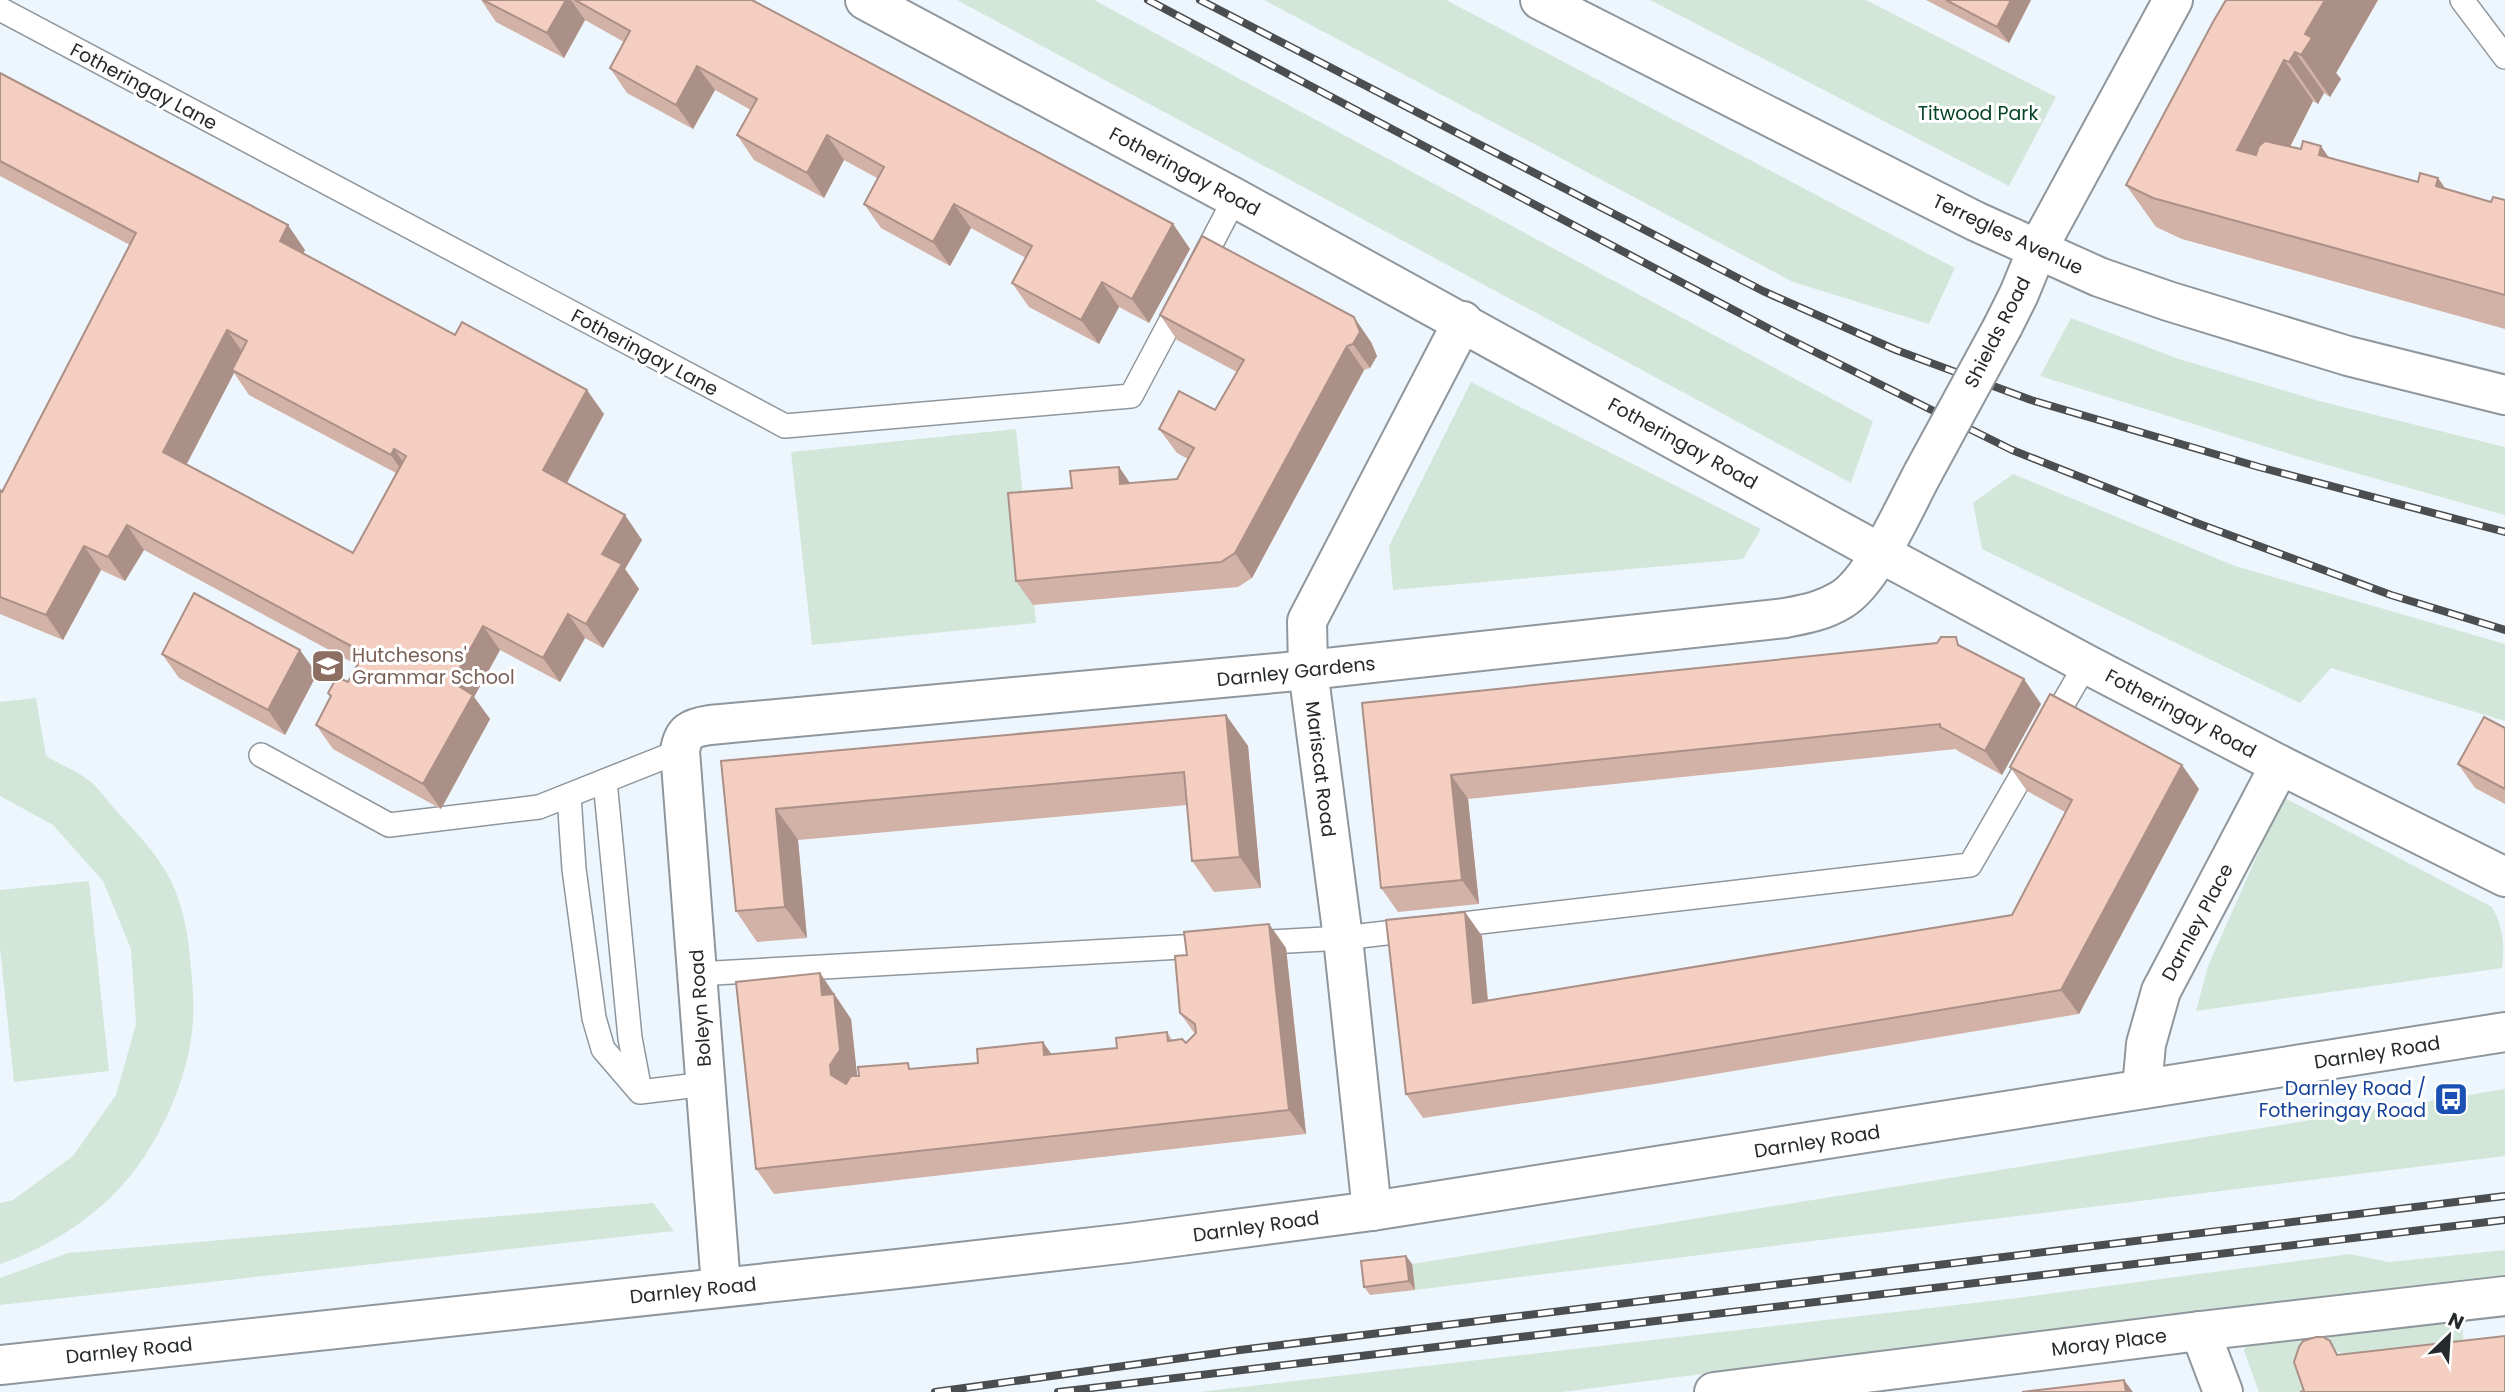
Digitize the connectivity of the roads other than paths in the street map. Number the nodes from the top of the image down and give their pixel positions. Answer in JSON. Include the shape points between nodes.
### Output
{"nodes":[{"id":1,"x":865,"y":0,"type":"edge"},
{"id":2,"x":1540,"y":0,"type":"edge"},
{"id":3,"x":2173,"y":0,"type":"edge"},
{"id":4,"x":2462,"y":0,"type":"edge"},
{"id":5,"x":0,"y":9,"type":"edge"},
{"id":6,"x":2505,"y":57,"type":"edge"},
{"id":7,"x":1235,"y":198,"type":"junction"},
{"id":8,"x":2037,"y":250,"type":"junction"},
{"id":9,"x":1463,"y":321,"type":"junction"},
{"id":10,"x":2505,"y":396,"type":"edge"},
{"id":11,"x":1880,"y":553,"type":"junction"},
{"id":12,"x":2086,"y":664,"type":"junction"},
{"id":13,"x":1308,"y":670,"type":"junction"},
{"id":14,"x":683,"y":741,"type":"junction"},
{"id":15,"x":261,"y":755,"type":"dead end"},
{"id":16,"x":2280,"y":765,"type":"junction"},
{"id":17,"x":605,"y":781,"type":"junction"},
{"id":18,"x":569,"y":796,"type":"junction"},
{"id":19,"x":2505,"y":877,"type":"edge"},
{"id":20,"x":1343,"y":938,"type":"junction"},
{"id":21,"x":697,"y":974,"type":"junction"},
{"id":22,"x":2505,"y":1032,"type":"edge"},
{"id":23,"x":706,"y":1084,"type":"junction"},
{"id":24,"x":2143,"y":1089,"type":"junction"},
{"id":25,"x":640,"y":1092,"type":"junction"},
{"id":26,"x":1372,"y":1210,"type":"junction"},
{"id":27,"x":721,"y":1286,"type":"junction"},
{"id":28,"x":2505,"y":1296,"type":"edge"},
{"id":29,"x":2200,"y":1331,"type":"junction"},
{"id":30,"x":0,"y":1364,"type":"edge"},
{"id":31,"x":1714,"y":1392,"type":"edge"},
{"id":32,"x":2223,"y":1392,"type":"edge"}],
"edges":[{"from":1,"to":7,"type":"street","name":"Fotheringay Road"},
{"from":2,"to":8,"type":"street","name":"Terregles Avenue"},
{"from":3,"to":8,"type":"street","name":"Shields Road"},
{"from":4,"to":6,"type":"lane"},
{"from":5,"to":7,"type":"lane","name":"Fotheringay Lane","via":[[785,426],[1131,396]]},
{"from":7,"to":9,"type":"street","name":"Fotheringay Road"},
{"from":8,"to":10,"type":"street","name":"Terregles Avenue","via":[[2181,305],[2348,356]]},
{"from":8,"to":11,"type":"street","name":"Shields Road","bridge":true,"via":[[2003,326]]},
{"from":9,"to":11,"type":"street","name":"Fotheringay Road"},
{"from":9,"to":13,"type":"street","name":"Mariscat Road","via":[[1307,621]]},
{"from":11,"to":12,"type":"street","name":"Fotheringay Road"},
{"from":11,"to":13,"type":"street","name":"Darnley Gardens","via":[[1844,598],[1818,612]]},
{"from":12,"to":16,"type":"street","name":"Fotheringay Road"},
{"from":12,"to":20,"type":"lane","via":[[1970,864]]},
{"from":13,"to":14,"type":"street","name":"Darnley Gardens","via":[[724,723],[692,727]]},
{"from":13,"to":20,"type":"street","name":"Mariscat Road"},
{"from":14,"to":17,"type":"lane"},
{"from":14,"to":21,"type":"street","name":"Boleyn Road"},
{"from":15,"to":18,"type":"lane","via":[[390,825],[539,807]]},
{"from":16,"to":19,"type":"street","name":"Fotheringay Road"},
{"from":16,"to":24,"type":"street","name":"Darnley Place","via":[[2161,991],[2146,1044]]},
{"from":17,"to":18,"type":"lane"},
{"from":17,"to":25,"type":"lane","via":[[629,1026]]},
{"from":18,"to":25,"type":"lane","via":[[594,1018],[603,1049]]},
{"from":20,"to":21,"type":"lane"},
{"from":20,"to":26,"type":"street","name":"Mariscat Road"},
{"from":21,"to":23,"type":"street","name":"Boleyn Road"},
{"from":22,"to":24,"type":"street","name":"Darnley Road"},
{"from":23,"to":25,"type":"lane"},
{"from":23,"to":27,"type":"street","name":"Boleyn Road"},
{"from":24,"to":26,"type":"street","name":"Darnley Road"},
{"from":26,"to":27,"type":"street","name":"Darnley Road","via":[[1128,1243]]},
{"from":27,"to":30,"type":"street","name":"Darnley Road"},
{"from":28,"to":29,"type":"street","name":"Moray Place"},
{"from":29,"to":31,"type":"street","name":"Moray Place"},
{"from":29,"to":32,"type":"street"}]}
